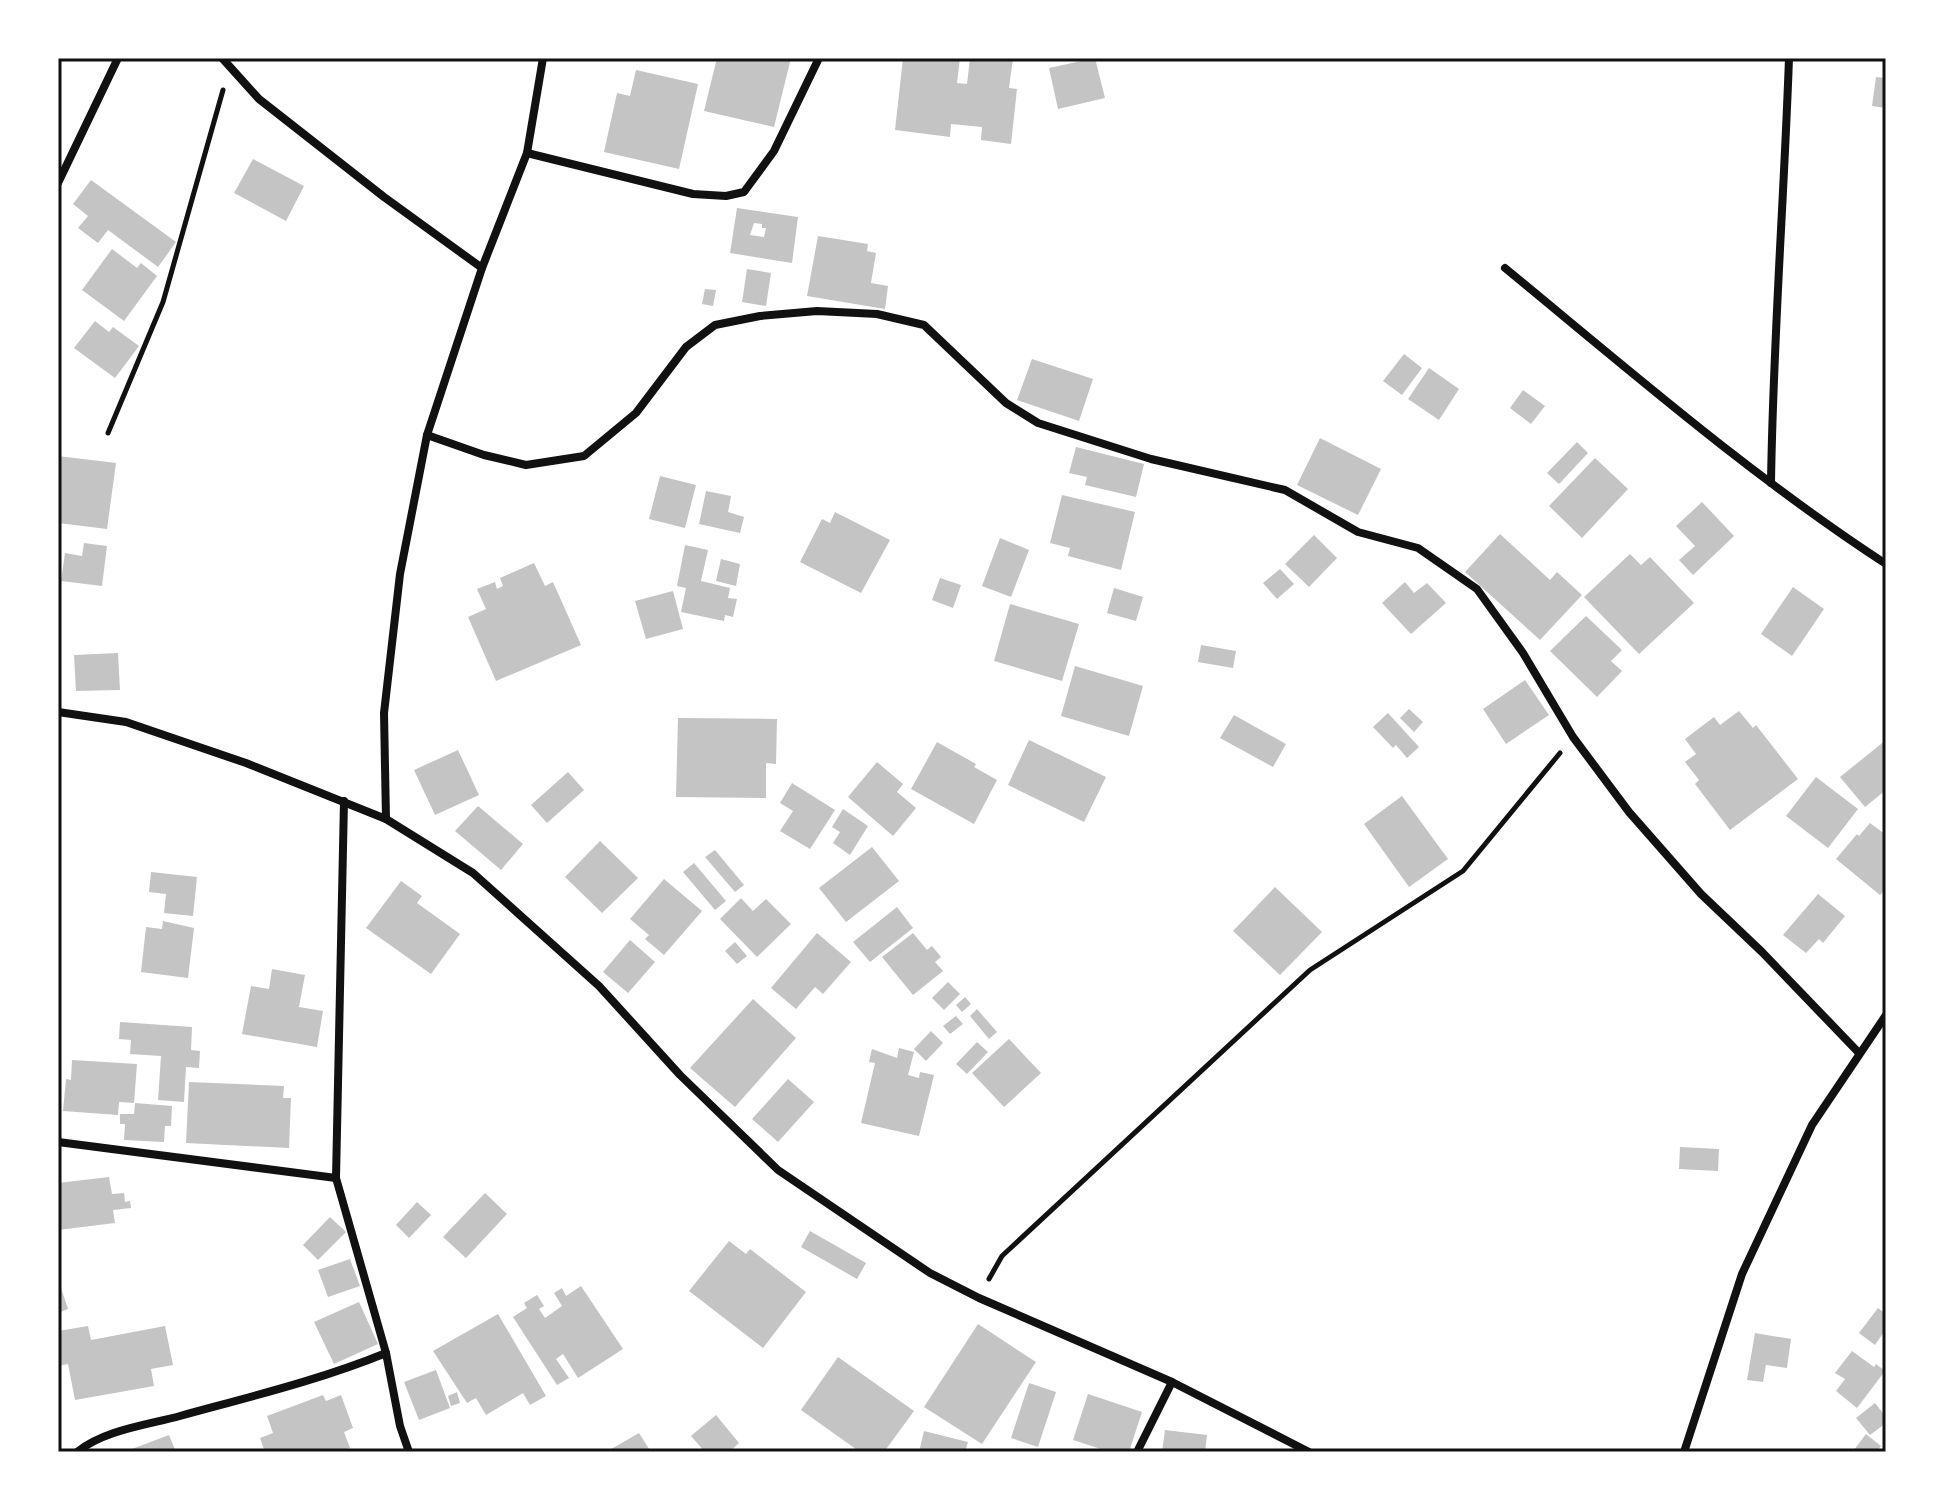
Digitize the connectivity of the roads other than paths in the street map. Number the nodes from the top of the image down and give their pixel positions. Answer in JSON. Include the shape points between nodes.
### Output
{"nodes":[{"id":1,"x":118,"y":58,"type":"edge"},
{"id":2,"x":222,"y":58,"type":"edge"},
{"id":3,"x":543,"y":58,"type":"edge"},
{"id":4,"x":819,"y":58,"type":"edge"},
{"id":5,"x":1789,"y":58,"type":"edge"},
{"id":6,"x":527,"y":153,"type":"junction"},
{"id":7,"x":58,"y":183,"type":"edge"},
{"id":8,"x":482,"y":268,"type":"junction"},
{"id":9,"x":1505,"y":268,"type":"dead end"},
{"id":10,"x":427,"y":435,"type":"junction"},
{"id":11,"x":1771,"y":483,"type":"junction"},
{"id":12,"x":1886,"y":564,"type":"edge"},
{"id":13,"x":58,"y":712,"type":"edge"},
{"id":14,"x":344,"y":801,"type":"junction"},
{"id":15,"x":386,"y":819,"type":"junction"},
{"id":16,"x":1885,"y":1019,"type":"edge"},
{"id":17,"x":1859,"y":1053,"type":"junction"},
{"id":18,"x":58,"y":1142,"type":"edge"},
{"id":19,"x":336,"y":1178,"type":"junction"},
{"id":20,"x":386,"y":1353,"type":"junction"},
{"id":21,"x":1172,"y":1382,"type":"junction"},
{"id":22,"x":77,"y":1452,"type":"edge"},
{"id":23,"x":409,"y":1452,"type":"edge"},
{"id":24,"x":1137,"y":1452,"type":"edge"},
{"id":25,"x":1309,"y":1452,"type":"edge"},
{"id":26,"x":1684,"y":1452,"type":"edge"}],
"edges":[{"from":1,"to":7,"type":"street"},
{"from":2,"to":8,"type":"street","via":[[259,99]]},
{"from":3,"to":6,"type":"street"},
{"from":4,"to":6,"type":"street","via":[[774,151],[744,192],[693,194]]},
{"from":5,"to":11,"type":"street"},
{"from":6,"to":8,"type":"street"},
{"from":8,"to":10,"type":"street"},
{"from":9,"to":11,"type":"street"},
{"from":10,"to":15,"type":"street","via":[[400,574],[384,713]]},
{"from":10,"to":17,"type":"street","via":[[526,465],[584,456],[636,413],[686,347],[715,325],[817,311],[877,314],[924,325],[1006,403],[1038,423],[1151,459],[1285,490],[1358,532],[1418,548],[1477,589],[1573,737],[1629,812],[1701,894]]},
{"from":11,"to":12,"type":"street"},
{"from":13,"to":14,"type":"street","via":[[126,722]]},
{"from":14,"to":15,"type":"street"},
{"from":14,"to":19,"type":"street"},
{"from":15,"to":21,"type":"street","via":[[496,893],[599,986],[680,1075],[778,1170],[930,1273]]},
{"from":16,"to":17,"type":"street"},
{"from":17,"to":26,"type":"street","via":[[1812,1125],[1742,1274]]},
{"from":18,"to":19,"type":"street"},
{"from":19,"to":20,"type":"street"},
{"from":20,"to":22,"type":"street","via":[[100,1438]]},
{"from":20,"to":23,"type":"street"},
{"from":21,"to":24,"type":"street"},
{"from":21,"to":25,"type":"street"}]}
